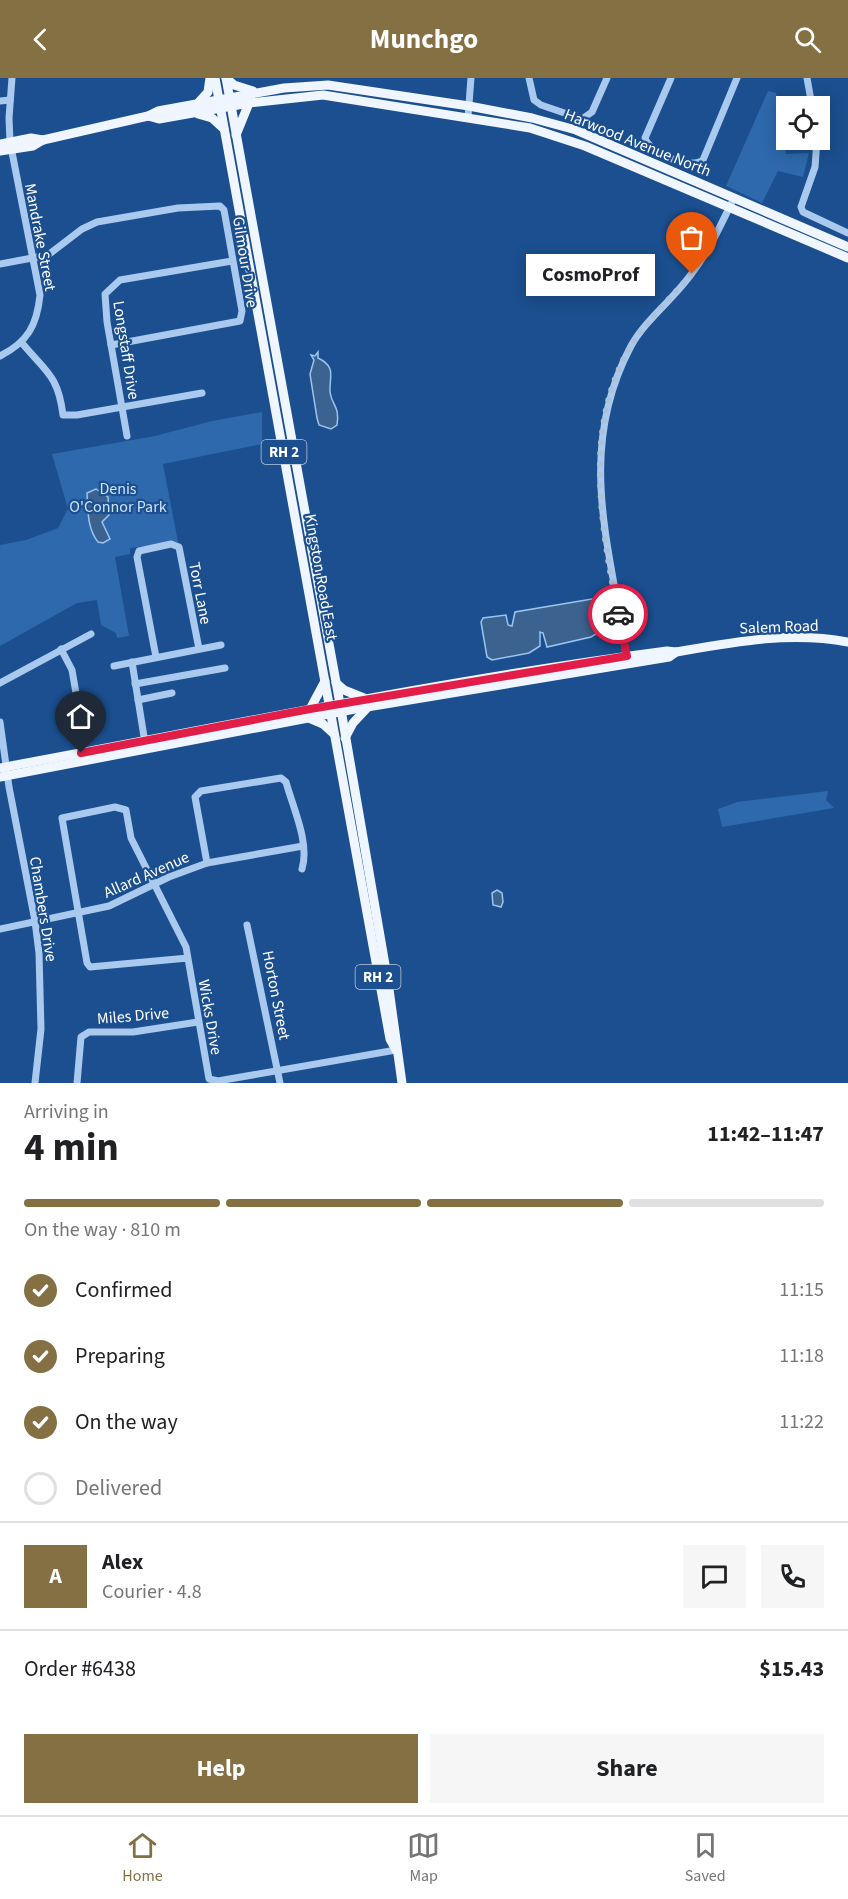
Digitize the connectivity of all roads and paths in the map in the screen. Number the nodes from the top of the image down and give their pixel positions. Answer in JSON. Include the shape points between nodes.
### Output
{"nodes":[{"id":1,"x":12,"y":78,"type":"edge"},
{"id":2,"x":210,"y":78,"type":"edge"},
{"id":3,"x":215,"y":78,"type":"edge"},
{"id":4,"x":226,"y":78,"type":"edge"},
{"id":5,"x":471,"y":78,"type":"edge"},
{"id":6,"x":529,"y":78,"type":"edge"},
{"id":7,"x":608,"y":78,"type":"edge"},
{"id":8,"x":671,"y":78,"type":"edge"},
{"id":9,"x":737,"y":78,"type":"edge"},
{"id":10,"x":807,"y":78,"type":"edge"},
{"id":11,"x":258,"y":92,"type":"junction"},
{"id":12,"x":810,"y":96,"type":"edge"},
{"id":13,"x":9,"y":100,"type":"junction"},
{"id":14,"x":0,"y":101,"type":"edge"},
{"id":15,"x":225,"y":103,"type":"junction"},
{"id":16,"x":249,"y":103,"type":"junction"},
{"id":17,"x":469,"y":106,"type":"junction"},
{"id":18,"x":196,"y":108,"type":"junction"},
{"id":19,"x":468,"y":117,"type":"junction"},
{"id":20,"x":224,"y":130,"type":"junction"},
{"id":21,"x":236,"y":135,"type":"junction"},
{"id":22,"x":0,"y":144,"type":"edge"},
{"id":23,"x":11,"y":146,"type":"junction"},
{"id":24,"x":816,"y":150,"type":"edge"},
{"id":25,"x":0,"y":151,"type":"edge"},
{"id":26,"x":734,"y":198,"type":"junction"},
{"id":27,"x":729,"y":208,"type":"junction"},
{"id":28,"x":848,"y":232,"type":"edge"},
{"id":29,"x":848,"y":246,"type":"edge"},
{"id":30,"x":848,"y":258,"type":"edge"},
{"id":31,"x":32,"y":259,"type":"junction"},
{"id":32,"x":232,"y":261,"type":"junction"},
{"id":33,"x":0,"y":264,"type":"edge"},
{"id":34,"x":22,"y":344,"type":"junction"},
{"id":35,"x":111,"y":345,"type":"junction"},
{"id":36,"x":0,"y":356,"type":"edge"},
{"id":37,"x":202,"y":393,"type":"dead end"},
{"id":38,"x":122,"y":408,"type":"junction"},
{"id":39,"x":127,"y":436,"type":"dead end"},
{"id":40,"x":90,"y":634,"type":"dead end"},
{"id":41,"x":848,"y":642,"type":"edge"},
{"id":42,"x":221,"y":645,"type":"dead end"},
{"id":43,"x":61,"y":649,"type":"junction"},
{"id":44,"x":199,"y":650,"type":"junction"},
{"id":45,"x":156,"y":657,"type":"junction"},
{"id":46,"x":627,"y":660,"type":"junction"},
{"id":47,"x":132,"y":662,"type":"junction"},
{"id":48,"x":114,"y":666,"type":"dead end"},
{"id":49,"x":225,"y":668,"type":"dead end"},
{"id":50,"x":325,"y":681,"type":"junction"},
{"id":51,"x":336,"y":682,"type":"junction"},
{"id":52,"x":0,"y":683,"type":"edge"},
{"id":53,"x":135,"y":684,"type":"junction"},
{"id":54,"x":172,"y":693,"type":"dead end"},
{"id":55,"x":138,"y":700,"type":"junction"},
{"id":56,"x":369,"y":703,"type":"junction"},
{"id":57,"x":341,"y":708,"type":"junction"},
{"id":58,"x":65,"y":710,"type":"dead end"},
{"id":59,"x":330,"y":710,"type":"junction"},
{"id":60,"x":310,"y":714,"type":"junction"},
{"id":61,"x":0,"y":722,"type":"edge"},
{"id":62,"x":335,"y":735,"type":"junction"},
{"id":63,"x":345,"y":738,"type":"junction"},
{"id":64,"x":145,"y":745,"type":"junction"},
{"id":65,"x":4,"y":772,"type":"edge"},
{"id":66,"x":303,"y":846,"type":"junction"},
{"id":67,"x":207,"y":863,"type":"junction"},
{"id":68,"x":302,"y":869,"type":"dead end"},
{"id":69,"x":154,"y":884,"type":"junction"},
{"id":70,"x":78,"y":914,"type":"junction"},
{"id":71,"x":35,"y":921,"type":"junction"},
{"id":72,"x":247,"y":925,"type":"dead end"},
{"id":73,"x":0,"y":929,"type":"edge"},
{"id":74,"x":188,"y":958,"type":"junction"},
{"id":75,"x":198,"y":1022,"type":"junction"},
{"id":76,"x":396,"y":1050,"type":"junction"},
{"id":77,"x":278,"y":1071,"type":"junction"},
{"id":78,"x":35,"y":1083,"type":"edge"},
{"id":79,"x":77,"y":1083,"type":"edge"},
{"id":80,"x":280,"y":1083,"type":"edge"},
{"id":81,"x":402,"y":1083,"type":"edge"}],
"edges":[{"from":1,"to":13,"type":"street","name":"Mandrake Street"},
{"from":2,"to":18,"type":"main road","via":[[206,96]]},
{"from":3,"to":15,"type":"main road","number":"RH 2"},
{"from":4,"to":11,"type":"main road","via":[[239,87]]},
{"from":4,"to":15,"type":"main road","number":"RH 2"},
{"from":5,"to":17,"type":"street"},
{"from":6,"to":7,"type":"street","via":[[534,100],[582,118],[592,112]]},
{"from":8,"to":9,"type":"street","via":[[645,138],[654,150],[690,165],[703,160]]},
{"from":10,"to":12,"type":"street"},
{"from":11,"to":15,"type":"main road","name":"Harwood Avenue North"},
{"from":11,"to":17,"type":"main road","name":"Harwood Avenue North","via":[[306,84],[328,85]]},
{"from":13,"to":14,"type":"street"},
{"from":13,"to":23,"type":"street","name":"Mandrake Street"},
{"from":15,"to":16,"type":"main road","name":"Harwood Avenue North"},
{"from":15,"to":18,"type":"main road"},
{"from":15,"to":20,"type":"main road","name":"Kingston Road East","number":"RH 2"},
{"from":15,"to":21,"type":"main road","name":"Kingston Road East","number":"RH 2"},
{"from":16,"to":19,"type":"main road","name":"Harwood Avenue North","via":[[323,95]]},
{"from":16,"to":21,"type":"main road"},
{"from":17,"to":19,"type":"street"},
{"from":17,"to":26,"type":"main road","name":"Harwood Avenue North","via":[[576,130]]},
{"from":18,"to":20,"type":"main road"},
{"from":18,"to":23,"type":"main road","via":[[159,119],[148,116],[43,140],[33,146]]},
{"from":19,"to":27,"type":"main road","name":"Harwood Avenue North","via":[[530,128],[585,146]]},
{"from":20,"to":50,"type":"main road","name":"Kingston Road East","number":"RH 2"},
{"from":21,"to":51,"type":"main road","name":"Kingston Road East","number":"RH 2"},
{"from":22,"to":23,"type":"main road"},
{"from":23,"to":25,"type":"main road"},
{"from":23,"to":31,"type":"street","name":"Mandrake Street"},
{"from":24,"to":28,"type":"street","via":[[815,167],[801,207],[803,212]]},
{"from":26,"to":27,"type":"street"},
{"from":26,"to":29,"type":"main road","name":"Harwood Avenue North"},
{"from":27,"to":30,"type":"main road","name":"Harwood Avenue North"},
{"from":27,"to":46,"type":"street","via":[[692,274],[632,345],[615,382],[601,439],[600,503]]},
{"from":31,"to":32,"type":"street","name":"Gilmour Drive","via":[[48,255],[97,222],[215,205],[224,210]]},
{"from":31,"to":33,"type":"street"},
{"from":31,"to":34,"type":"street","name":"Mandrake Street","via":[[40,295],[38,316]]},
{"from":32,"to":35,"type":"street","name":"Longstaff Drive","via":[[112,285],[105,294]]},
{"from":32,"to":35,"type":"street","name":"Gilmour Drive","via":[[242,311],[240,321]]},
{"from":34,"to":36,"type":"street"},
{"from":34,"to":38,"type":"street","via":[[57,384],[63,415]]},
{"from":35,"to":38,"type":"street","name":"Longstaff Drive"},
{"from":37,"to":38,"type":"street"},
{"from":38,"to":39,"type":"street","name":"Longstaff Drive"},
{"from":40,"to":43,"type":"street"},
{"from":41,"to":46,"type":"main road","name":"Salem Road","via":[[755,639]]},
{"from":42,"to":44,"type":"street"},
{"from":43,"to":52,"type":"street"},
{"from":43,"to":58,"type":"street","via":[[72,670],[76,699]]},
{"from":44,"to":45,"type":"street"},
{"from":44,"to":45,"type":"street","name":"Torr Lane","via":[[179,548],[171,544],[139,551],[137,557]]},
{"from":45,"to":47,"type":"street"},
{"from":46,"to":56,"type":"main road","name":"Salem Road"},
{"from":47,"to":48,"type":"street"},
{"from":47,"to":53,"type":"street"},
{"from":49,"to":53,"type":"street"},
{"from":50,"to":59,"type":"main road","name":"Kingston Road East","number":"RH 2"},
{"from":50,"to":60,"type":"main road"},
{"from":51,"to":56,"type":"main road"},
{"from":51,"to":57,"type":"main road","name":"Kingston Road East","number":"RH 2"},
{"from":53,"to":55,"type":"street"},
{"from":54,"to":55,"type":"street"},
{"from":55,"to":64,"type":"street"},
{"from":56,"to":57,"type":"main road"},
{"from":56,"to":57,"type":"main road","name":"Salem Road","via":[[355,709]]},
{"from":56,"to":63,"type":"main road"},
{"from":57,"to":59,"type":"main road"},
{"from":57,"to":63,"type":"main road","name":"Kingston Road East","number":"RH 2"},
{"from":59,"to":60,"type":"main road"},
{"from":59,"to":62,"type":"main road","name":"Kingston Road East","number":"RH 2"},
{"from":60,"to":62,"type":"main road"},
{"from":60,"to":64,"type":"main road"},
{"from":61,"to":65,"type":"street"},
{"from":62,"to":76,"type":"main road","name":"Kingston Road East","number":"RH 2","via":[[390,1039]]},
{"from":63,"to":76,"type":"main road","name":"Kingston Road East","number":"RH 2","via":[[397,1036]]},
{"from":64,"to":65,"type":"main road"},
{"from":65,"to":71,"type":"street","name":"Chambers Drive"},
{"from":66,"to":67,"type":"street","name":"Allard Avenue"},
{"from":66,"to":67,"type":"street","via":[[286,782],[281,778],[201,791],[195,797]]},
{"from":66,"to":68,"type":"street"},
{"from":67,"to":69,"type":"street","name":"Allard Avenue"},
{"from":69,"to":70,"type":"street","name":"Allard Avenue","via":[[109,906]]},
{"from":69,"to":70,"type":"street","name":"Wicks Drive","via":[[131,838],[126,810],[122,807],[62,818]]},
{"from":69,"to":74,"type":"street","name":"Wicks Drive","via":[[181,934]]},
{"from":70,"to":71,"type":"street","name":"Allard Avenue"},
{"from":70,"to":74,"type":"street","via":[[90,967]]},
{"from":71,"to":73,"type":"street","name":"Allard Avenue"},
{"from":71,"to":78,"type":"street","name":"Chambers Drive","via":[[41,983]]},
{"from":72,"to":77,"type":"street","name":"Horton Street"},
{"from":74,"to":75,"type":"street","name":"Wicks Drive"},
{"from":75,"to":77,"type":"street","name":"Wicks Drive","via":[[209,1079],[218,1082]]},
{"from":75,"to":79,"type":"street","name":"Miles Drive","via":[[133,1032],[89,1032],[81,1037]]},
{"from":76,"to":77,"type":"street","name":"Wicks Drive"},
{"from":76,"to":81,"type":"main road","name":"Kingston Road East","number":"RH 2"},
{"from":77,"to":80,"type":"street","name":"Horton Street"}]}
